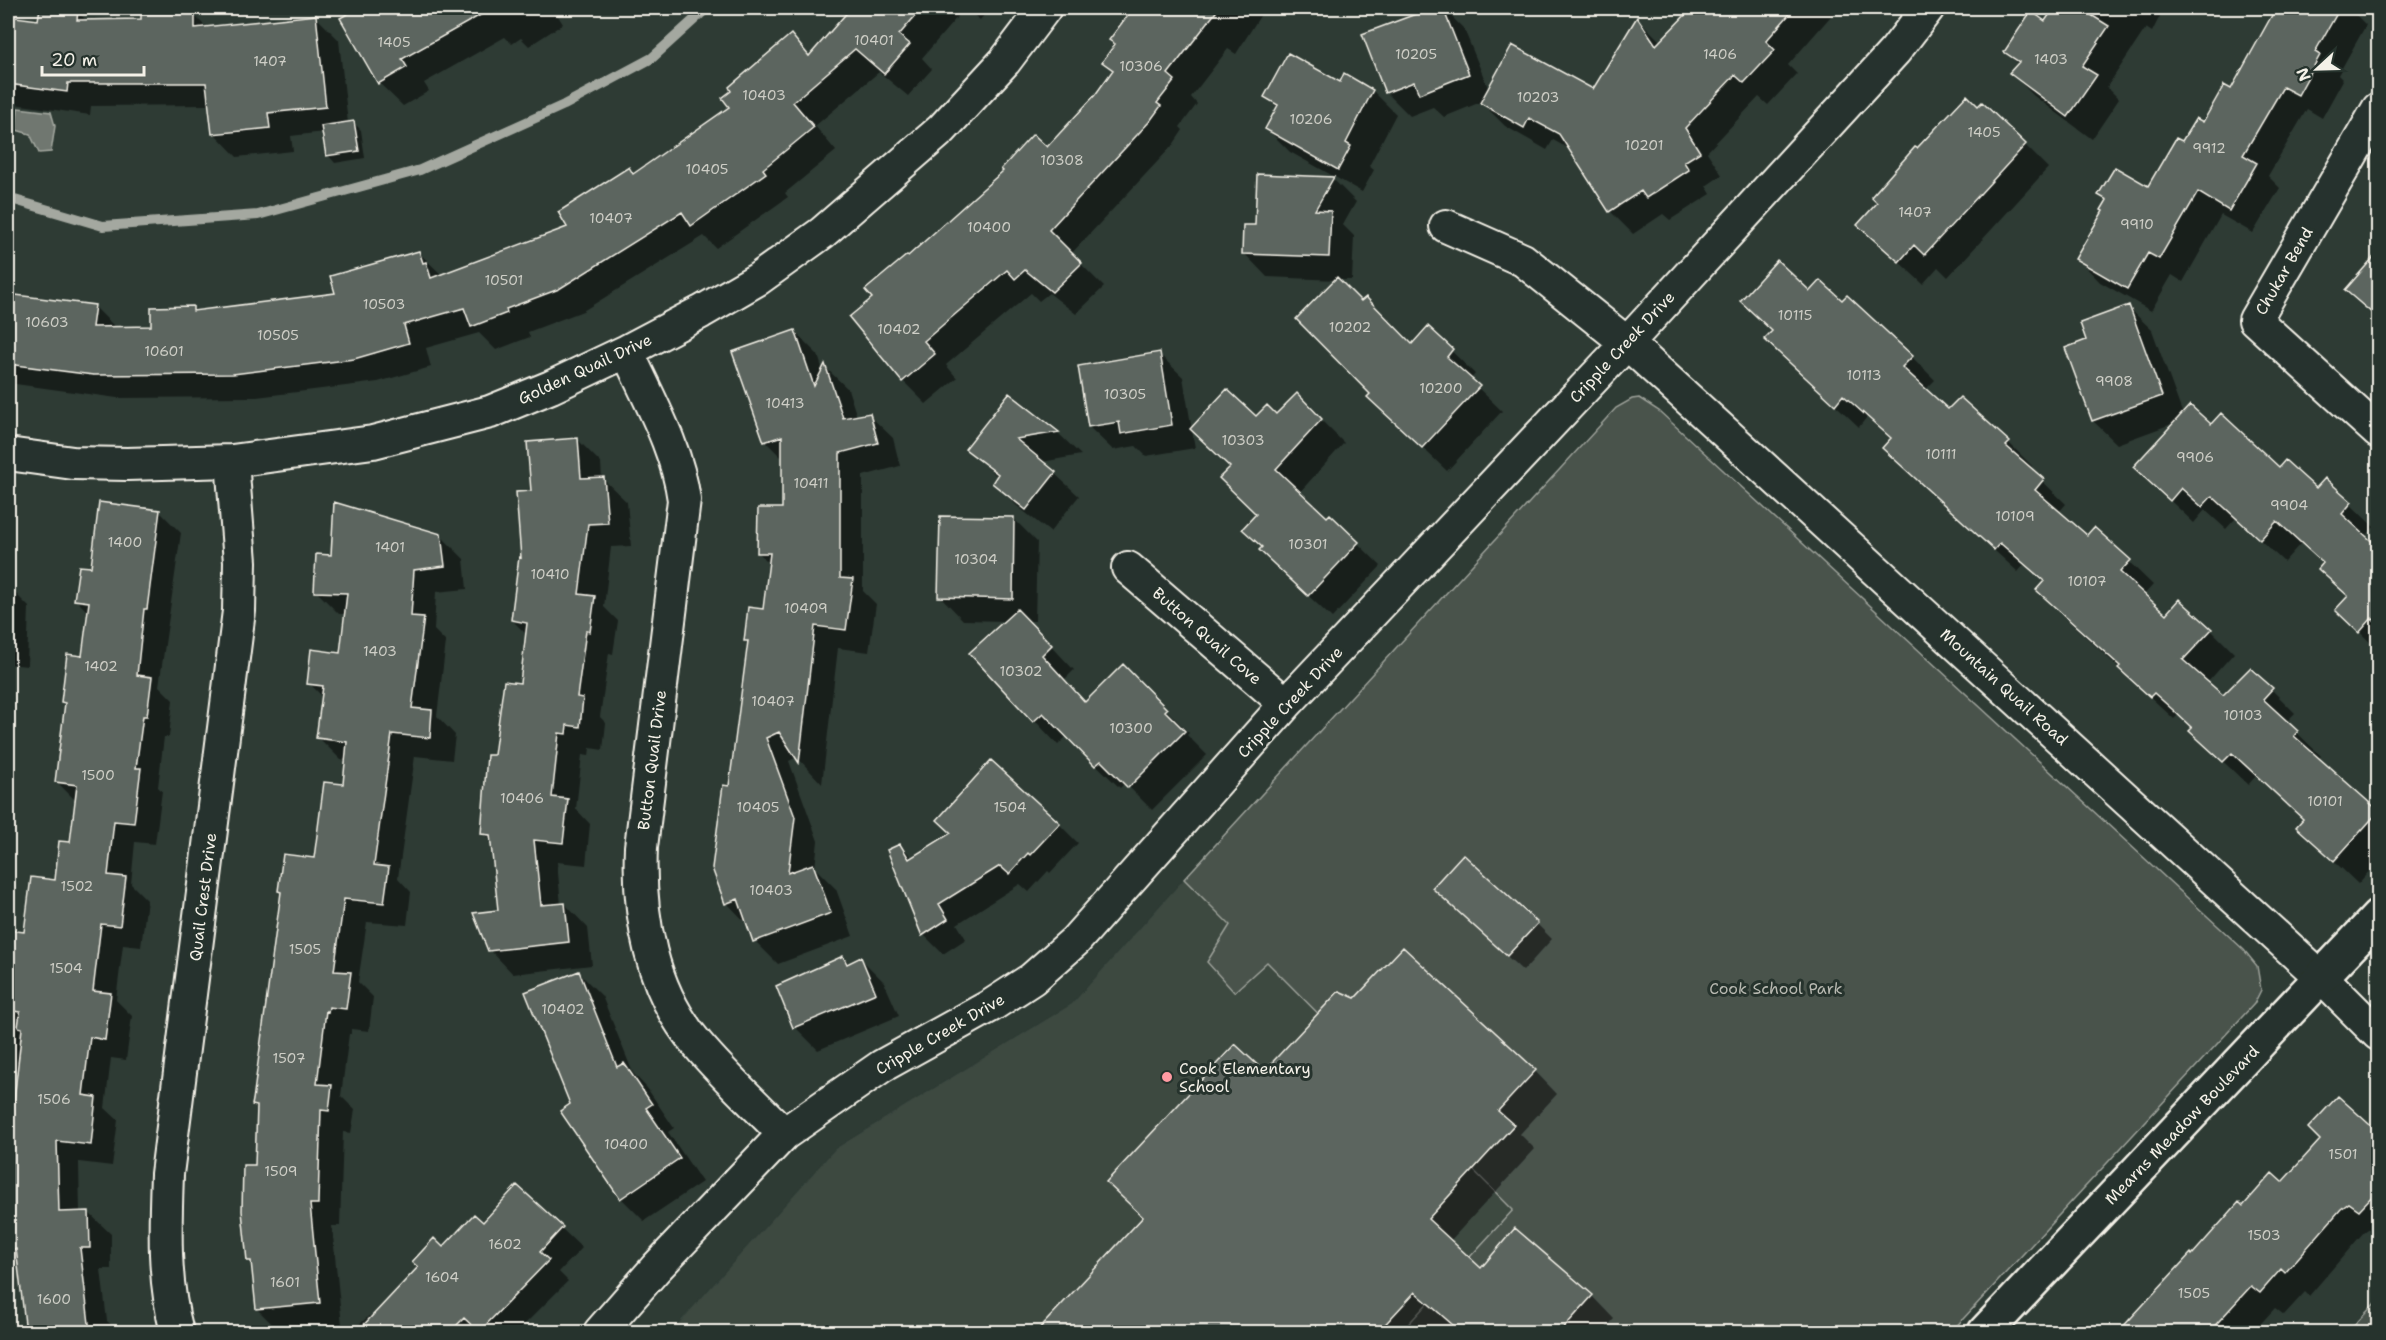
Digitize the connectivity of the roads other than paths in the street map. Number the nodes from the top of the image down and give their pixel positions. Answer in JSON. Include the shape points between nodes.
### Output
{"nodes":[{"id":1,"x":1045,"y":8,"type":"edge"},
{"id":2,"x":1928,"y":8,"type":"edge"},
{"id":3,"x":2379,"y":109,"type":"edge"},
{"id":4,"x":1446,"y":226,"type":"dead end"},
{"id":5,"x":1626,"y":343,"type":"junction"},
{"id":6,"x":627,"y":351,"type":"junction"},
{"id":7,"x":2379,"y":432,"type":"edge"},
{"id":8,"x":8,"y":454,"type":"edge"},
{"id":9,"x":232,"y":461,"type":"junction"},
{"id":10,"x":1128,"y":568,"type":"dead end"},
{"id":11,"x":1286,"y":704,"type":"junction"},
{"id":12,"x":2379,"y":917,"type":"edge"},
{"id":13,"x":2322,"y":978,"type":"junction"},
{"id":14,"x":2379,"y":1034,"type":"edge"},
{"id":15,"x":784,"y":1134,"type":"junction"},
{"id":16,"x":177,"y":1332,"type":"edge"},
{"id":17,"x":600,"y":1332,"type":"edge"},
{"id":18,"x":1984,"y":1332,"type":"edge"}],
"edges":[{"from":1,"to":6,"type":"street","name":"Golden Quail Drive","via":[[1005,61],[942,129],[838,220],[758,279]]},
{"from":2,"to":5,"type":"street","name":"Cripple Creek Drive","via":[[1895,51]]},
{"from":3,"to":7,"type":"street","name":"Chukar Bend","via":[[2255,320]]},
{"from":4,"to":5,"type":"street","name":"Mountain Quail Road","via":[[1523,260]]},
{"from":5,"to":11,"type":"street","name":"Cripple Creek Drive"},
{"from":5,"to":13,"type":"street","name":"Mountain Quail Road"},
{"from":6,"to":9,"type":"street","name":"Golden Quail Drive","via":[[490,412],[373,442]]},
{"from":6,"to":15,"type":"street","name":"Button Quail Drive","via":[[672,448],[684,500],[641,847],[639,886],[643,920],[662,983],[686,1028]]},
{"from":8,"to":9,"type":"street","name":"Golden Quail Drive","via":[[73,463]]},
{"from":9,"to":16,"type":"street","name":"Quail Crest Drive","via":[[240,562],[239,610],[166,1174],[164,1243],[170,1306]]},
{"from":10,"to":11,"type":"street","name":"Button Quail Cove"},
{"from":11,"to":15,"type":"street","name":"Cripple Creek Drive","via":[[1076,941],[1032,979],[882,1066]]},
{"from":12,"to":13,"type":"street","name":"Mearns Meadow Boulevard"},
{"from":13,"to":14,"type":"street","name":"Mountain Quail Road"},
{"from":13,"to":18,"type":"street","name":"Mearns Meadow Boulevard"},
{"from":15,"to":17,"type":"street","name":"Cripple Creek Drive"}]}
